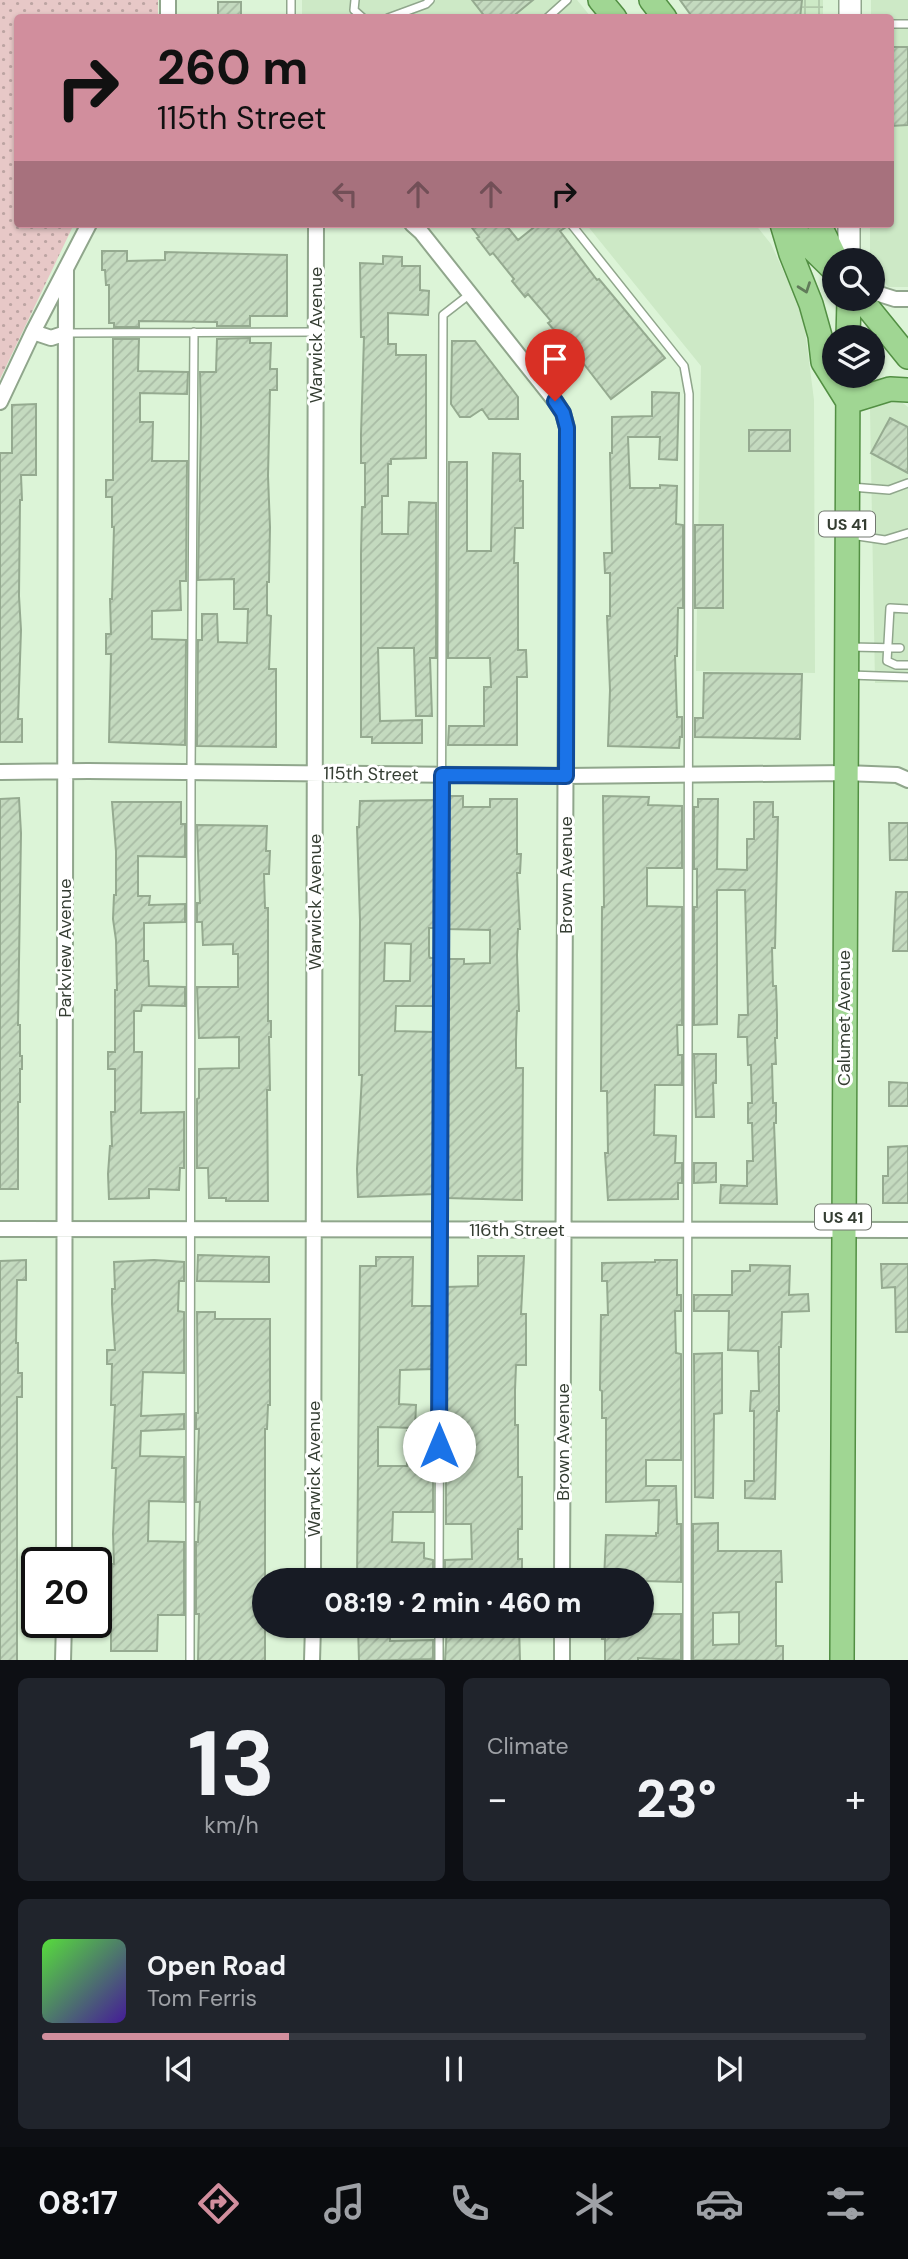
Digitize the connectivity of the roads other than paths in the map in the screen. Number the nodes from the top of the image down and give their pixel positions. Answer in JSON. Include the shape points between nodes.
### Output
{"nodes":[{"id":1,"x":430,"y":0,"type":"edge"},
{"id":2,"x":568,"y":0,"type":"edge"},
{"id":3,"x":600,"y":0,"type":"edge"},
{"id":4,"x":651,"y":0,"type":"edge"},
{"id":5,"x":399,"y":14,"type":"edge"},
{"id":6,"x":552,"y":14,"type":"edge"},
{"id":7,"x":612,"y":14,"type":"edge"},
{"id":8,"x":662,"y":14,"type":"edge"},
{"id":9,"x":87,"y":228,"type":"edge"},
{"id":10,"x":316,"y":228,"type":"edge"},
{"id":11,"x":416,"y":228,"type":"edge"},
{"id":12,"x":574,"y":228,"type":"edge"},
{"id":13,"x":785,"y":228,"type":"edge"},
{"id":14,"x":788,"y":228,"type":"edge"},
{"id":15,"x":821,"y":228,"type":"edge"},
{"id":16,"x":849,"y":228,"type":"edge"},
{"id":17,"x":831,"y":248,"type":"edge"},
{"id":18,"x":849,"y":248,"type":"edge"},
{"id":19,"x":822,"y":259,"type":"edge"},
{"id":20,"x":66,"y":268,"type":"junction"},
{"id":21,"x":470,"y":294,"type":"junction"},
{"id":22,"x":885,"y":296,"type":"edge"},
{"id":23,"x":908,"y":299,"type":"edge"},
{"id":24,"x":871,"y":311,"type":"edge"},
{"id":25,"x":33,"y":332,"type":"junction"},
{"id":26,"x":194,"y":332,"type":"junction"},
{"id":27,"x":316,"y":332,"type":"junction"},
{"id":28,"x":66,"y":333,"type":"junction"},
{"id":29,"x":908,"y":357,"type":"edge"},
{"id":30,"x":848,"y":388,"type":"edge"},
{"id":31,"x":908,"y":390,"type":"edge"},
{"id":32,"x":0,"y":402,"type":"edge"},
{"id":33,"x":848,"y":402,"type":"junction"},
{"id":34,"x":908,"y":483,"type":"edge"},
{"id":35,"x":847,"y":486,"type":"junction"},
{"id":36,"x":908,"y":533,"type":"edge"},
{"id":37,"x":847,"y":535,"type":"junction"},
{"id":38,"x":908,"y":609,"type":"edge"},
{"id":39,"x":846,"y":646,"type":"junction"},
{"id":40,"x":888,"y":648,"type":"junction"},
{"id":41,"x":900,"y":648,"type":"dead end"},
{"id":42,"x":908,"y":664,"type":"edge"},
{"id":43,"x":846,"y":675,"type":"junction"},
{"id":44,"x":908,"y":677,"type":"edge"},
{"id":45,"x":65,"y":771,"type":"junction"},
{"id":46,"x":0,"y":772,"type":"edge"},
{"id":47,"x":191,"y":772,"type":"junction"},
{"id":48,"x":315,"y":773,"type":"junction"},
{"id":49,"x":845,"y":773,"type":"junction"},
{"id":50,"x":442,"y":775,"type":"junction"},
{"id":51,"x":690,"y":775,"type":"junction"},
{"id":52,"x":566,"y":776,"type":"junction"},
{"id":53,"x":908,"y":780,"type":"edge"},
{"id":54,"x":0,"y":1229,"type":"edge"},
{"id":55,"x":64,"y":1229,"type":"junction"},
{"id":56,"x":191,"y":1229,"type":"junction"},
{"id":57,"x":315,"y":1229,"type":"junction"},
{"id":58,"x":439,"y":1230,"type":"junction"},
{"id":59,"x":688,"y":1230,"type":"junction"},
{"id":60,"x":842,"y":1230,"type":"junction"},
{"id":61,"x":908,"y":1230,"type":"edge"},
{"id":62,"x":564,"y":1231,"type":"junction"},
{"id":63,"x":64,"y":1547,"type":"edge"},
{"id":64,"x":313,"y":1568,"type":"edge"},
{"id":65,"x":439,"y":1568,"type":"edge"},
{"id":66,"x":562,"y":1568,"type":"edge"},
{"id":67,"x":64,"y":1638,"type":"edge"},
{"id":68,"x":313,"y":1638,"type":"edge"},
{"id":69,"x":439,"y":1638,"type":"edge"},
{"id":70,"x":562,"y":1638,"type":"edge"},
{"id":71,"x":64,"y":1660,"type":"edge"},
{"id":72,"x":190,"y":1660,"type":"edge"},
{"id":73,"x":312,"y":1660,"type":"edge"},
{"id":74,"x":439,"y":1660,"type":"edge"},
{"id":75,"x":562,"y":1660,"type":"edge"},
{"id":76,"x":687,"y":1660,"type":"edge"},
{"id":77,"x":842,"y":1660,"type":"edge"}],
"edges":[{"from":1,"to":5,"type":"lane"},
{"from":2,"to":6,"type":"lane"},
{"from":3,"to":7,"type":"main road"},
{"from":4,"to":8,"type":"main road"},
{"from":9,"to":20,"type":"street"},
{"from":10,"to":27,"type":"street","name":"Warwick Avenue"},
{"from":11,"to":21,"type":"street","name":"Brown Avenue"},
{"from":12,"to":51,"type":"lane","via":[[684,366],[689,394]]},
{"from":13,"to":33,"type":"main road","one_way":true,"via":[[811,304],[823,362]]},
{"from":14,"to":19,"type":"main road"},
{"from":15,"to":17,"type":"main road"},
{"from":16,"to":18,"type":"street"},
{"from":20,"to":25,"type":"street"},
{"from":20,"to":28,"type":"street","name":"Parkview Avenue"},
{"from":21,"to":50,"type":"lane","via":[[443,315]]},
{"from":21,"to":52,"type":"street","name":"Brown Avenue","via":[[555,401],[567,428]]},
{"from":22,"to":23,"type":"street"},
{"from":24,"to":29,"type":"main road"},
{"from":25,"to":28,"type":"street","via":[[51,338]]},
{"from":25,"to":32,"type":"street"},
{"from":26,"to":27,"type":"lane"},
{"from":26,"to":28,"type":"lane"},
{"from":26,"to":47,"type":"lane"},
{"from":27,"to":48,"type":"street","name":"Warwick Avenue"},
{"from":28,"to":45,"type":"street","name":"Parkview Avenue"},
{"from":30,"to":33,"type":"main road","name":"Calumet Avenue","number":"US 41"},
{"from":31,"to":33,"type":"main road","via":[[890,389]]},
{"from":33,"to":35,"type":"main road","name":"Calumet Avenue","number":"US 41"},
{"from":34,"to":35,"type":"lane","via":[[889,491]]},
{"from":35,"to":37,"type":"main road","name":"Calumet Avenue","number":"US 41"},
{"from":36,"to":37,"type":"lane","via":[[885,540]]},
{"from":37,"to":39,"type":"main road","name":"Calumet Avenue","number":"US 41"},
{"from":38,"to":40,"type":"lane","via":[[890,608]]},
{"from":39,"to":40,"type":"lane"},
{"from":39,"to":43,"type":"main road","name":"Calumet Avenue","number":"US 41"},
{"from":40,"to":41,"type":"lane"},
{"from":40,"to":42,"type":"lane","via":[[887,661]]},
{"from":43,"to":44,"type":"lane"},
{"from":43,"to":49,"type":"main road","name":"Calumet Avenue","number":"US 41"},
{"from":45,"to":46,"type":"street","name":"115th Street"},
{"from":45,"to":47,"type":"street","name":"115th Street"},
{"from":45,"to":55,"type":"street","name":"Parkview Avenue"},
{"from":47,"to":48,"type":"street","name":"115th Street"},
{"from":47,"to":56,"type":"lane"},
{"from":48,"to":50,"type":"street","name":"115th Street"},
{"from":48,"to":57,"type":"street","name":"Warwick Avenue"},
{"from":49,"to":51,"type":"street","name":"115th Street"},
{"from":49,"to":53,"type":"street","name":"115th Street","via":[[897,775]]},
{"from":49,"to":60,"type":"main road","name":"Calumet Avenue","number":"US 41"},
{"from":50,"to":52,"type":"street","name":"115th Street"},
{"from":50,"to":58,"type":"lane"},
{"from":51,"to":52,"type":"street","name":"115th Street"},
{"from":51,"to":59,"type":"lane"},
{"from":52,"to":62,"type":"street","name":"Brown Avenue"},
{"from":54,"to":55,"type":"street","name":"116th Street"},
{"from":55,"to":56,"type":"street","name":"116th Street"},
{"from":55,"to":63,"type":"street","name":"Parkview Avenue"},
{"from":56,"to":57,"type":"street","name":"116th Street"},
{"from":56,"to":72,"type":"lane"},
{"from":57,"to":58,"type":"street","name":"116th Street"},
{"from":57,"to":64,"type":"street","name":"Warwick Avenue"},
{"from":58,"to":62,"type":"street","name":"116th Street"},
{"from":58,"to":65,"type":"lane"},
{"from":59,"to":60,"type":"street","name":"116th Street"},
{"from":59,"to":62,"type":"street","name":"116th Street"},
{"from":59,"to":76,"type":"lane"},
{"from":60,"to":61,"type":"street","name":"116th Street"},
{"from":60,"to":77,"type":"main road","name":"Calumet Avenue","number":"US 41"},
{"from":62,"to":66,"type":"street","name":"Brown Avenue"},
{"from":67,"to":71,"type":"street"},
{"from":68,"to":73,"type":"street"},
{"from":69,"to":74,"type":"lane"},
{"from":70,"to":75,"type":"street"}]}
